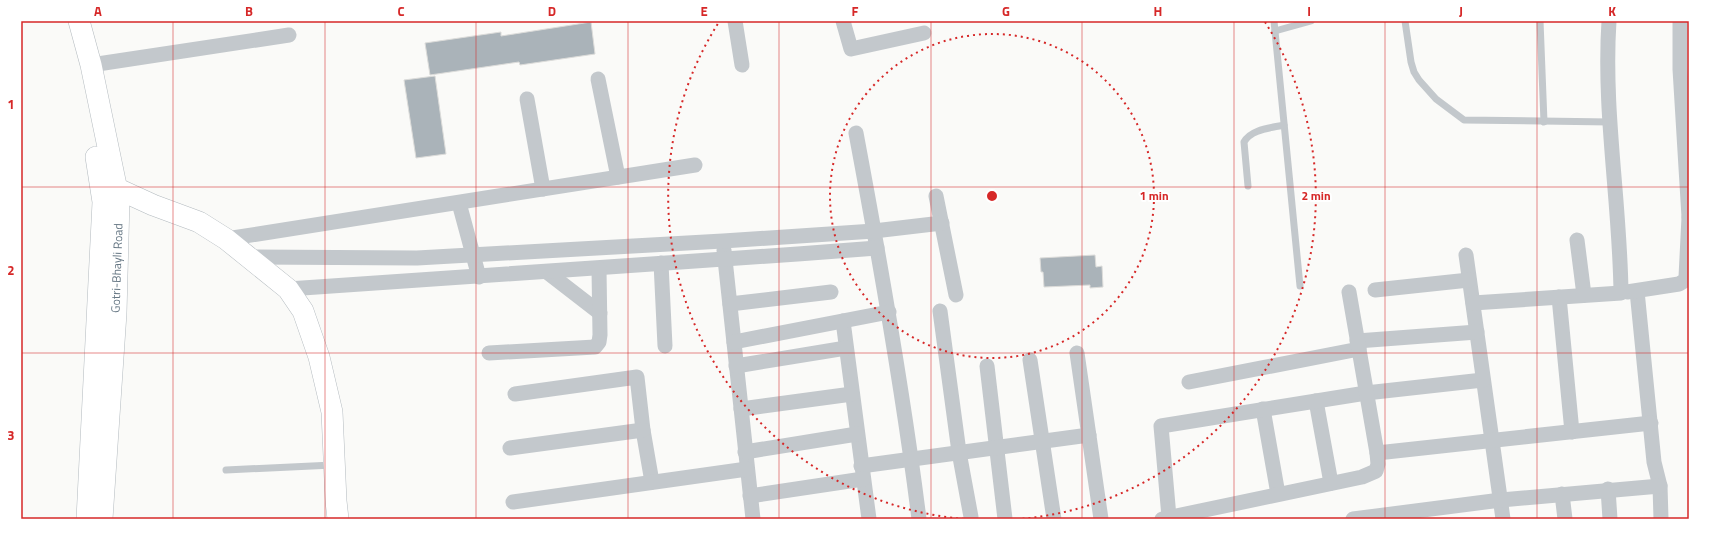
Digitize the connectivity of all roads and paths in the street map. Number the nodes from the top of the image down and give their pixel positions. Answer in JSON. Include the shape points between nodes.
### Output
{"nodes":[{"id":1,"x":64,"y":21,"type":"edge"},
{"id":2,"x":79,"y":21,"type":"edge"},
{"id":3,"x":735,"y":21,"type":"edge"},
{"id":4,"x":843,"y":21,"type":"edge"},
{"id":5,"x":1274,"y":21,"type":"edge"},
{"id":6,"x":1311,"y":21,"type":"edge"},
{"id":7,"x":1405,"y":21,"type":"edge"},
{"id":8,"x":1540,"y":21,"type":"edge"},
{"id":9,"x":1609,"y":21,"type":"edge"},
{"id":10,"x":1683,"y":26,"type":"edge"},
{"id":11,"x":1275,"y":31,"type":"junction"},
{"id":12,"x":924,"y":34,"type":"dead end"},
{"id":13,"x":289,"y":35,"type":"dead end"},
{"id":14,"x":91,"y":65,"type":"junction"},
{"id":15,"x":742,"y":66,"type":"dead end"},
{"id":16,"x":598,"y":79,"type":"dead end"},
{"id":17,"x":527,"y":99,"type":"dead end"},
{"id":18,"x":1544,"y":122,"type":"junction"},
{"id":19,"x":1610,"y":122,"type":"junction"},
{"id":20,"x":1284,"y":125,"type":"junction"},
{"id":21,"x":856,"y":133,"type":"dead end"},
{"id":22,"x":695,"y":165,"type":"dead end"},
{"id":23,"x":618,"y":177,"type":"junction"},
{"id":24,"x":1248,"y":186,"type":"dead end"},
{"id":25,"x":118,"y":189,"type":"junction"},
{"id":26,"x":543,"y":189,"type":"junction"},
{"id":27,"x":936,"y":196,"type":"dead end"},
{"id":28,"x":459,"y":202,"type":"junction"},
{"id":29,"x":1689,"y":216,"type":"edge"},
{"id":30,"x":942,"y":223,"type":"junction"},
{"id":31,"x":874,"y":231,"type":"junction"},
{"id":32,"x":226,"y":239,"type":"junction"},
{"id":33,"x":1577,"y":240,"type":"dead end"},
{"id":34,"x":723,"y":241,"type":"junction"},
{"id":35,"x":877,"y":248,"type":"junction"},
{"id":36,"x":473,"y":255,"type":"junction"},
{"id":37,"x":1466,"y":255,"type":"dead end"},
{"id":38,"x":249,"y":257,"type":"junction"},
{"id":39,"x":725,"y":259,"type":"junction"},
{"id":40,"x":661,"y":263,"type":"junction"},
{"id":41,"x":599,"y":269,"type":"junction"},
{"id":42,"x":547,"y":272,"type":"junction"},
{"id":43,"x":479,"y":277,"type":"junction"},
{"id":44,"x":1469,"y":280,"type":"junction"},
{"id":45,"x":1300,"y":286,"type":"dead end"},
{"id":46,"x":288,"y":289,"type":"junction"},
{"id":47,"x":1374,"y":290,"type":"dead end"},
{"id":48,"x":1637,"y":291,"type":"junction"},
{"id":49,"x":831,"y":292,"type":"dead end"},
{"id":50,"x":1350,"y":292,"type":"dead end"},
{"id":51,"x":1620,"y":293,"type":"junction"},
{"id":52,"x":956,"y":295,"type":"dead end"},
{"id":53,"x":1584,"y":295,"type":"junction"},
{"id":54,"x":1560,"y":297,"type":"junction"},
{"id":55,"x":730,"y":304,"type":"junction"},
{"id":56,"x":1473,"y":304,"type":"junction"},
{"id":57,"x":940,"y":311,"type":"dead end"},
{"id":58,"x":889,"y":312,"type":"junction"},
{"id":59,"x":600,"y":313,"type":"junction"},
{"id":60,"x":842,"y":321,"type":"junction"},
{"id":61,"x":1477,"y":332,"type":"junction"},
{"id":62,"x":734,"y":342,"type":"junction"},
{"id":63,"x":1358,"y":345,"type":"junction"},
{"id":64,"x":665,"y":346,"type":"dead end"},
{"id":65,"x":846,"y":348,"type":"junction"},
{"id":66,"x":489,"y":353,"type":"dead end"},
{"id":67,"x":1077,"y":353,"type":"dead end"},
{"id":68,"x":1030,"y":360,"type":"dead end"},
{"id":69,"x":736,"y":366,"type":"junction"},
{"id":70,"x":987,"y":366,"type":"dead end"},
{"id":71,"x":1483,"y":380,"type":"junction"},
{"id":72,"x":1189,"y":382,"type":"dead end"},
{"id":73,"x":1366,"y":393,"type":"junction"},
{"id":74,"x":515,"y":394,"type":"dead end"},
{"id":75,"x":852,"y":394,"type":"junction"},
{"id":76,"x":1316,"y":401,"type":"junction"},
{"id":77,"x":741,"y":409,"type":"junction"},
{"id":78,"x":1264,"y":409,"type":"junction"},
{"id":79,"x":1651,"y":423,"type":"junction"},
{"id":80,"x":643,"y":430,"type":"junction"},
{"id":81,"x":1572,"y":432,"type":"junction"},
{"id":82,"x":857,"y":434,"type":"junction"},
{"id":83,"x":1089,"y":434,"type":"junction"},
{"id":84,"x":1492,"y":440,"type":"junction"},
{"id":85,"x":1042,"y":441,"type":"junction"},
{"id":86,"x":997,"y":447,"type":"junction"},
{"id":87,"x":510,"y":448,"type":"dead end"},
{"id":88,"x":745,"y":452,"type":"junction"},
{"id":89,"x":959,"y":452,"type":"junction"},
{"id":90,"x":1377,"y":453,"type":"junction"},
{"id":91,"x":912,"y":459,"type":"junction"},
{"id":92,"x":334,"y":465,"type":"junction"},
{"id":93,"x":747,"y":468,"type":"junction"},
{"id":94,"x":226,"y":470,"type":"dead end"},
{"id":95,"x":862,"y":472,"type":"junction"},
{"id":96,"x":652,"y":482,"type":"junction"},
{"id":97,"x":1330,"y":483,"type":"junction"},
{"id":98,"x":1660,"y":486,"type":"junction"},
{"id":99,"x":1608,"y":489,"type":"junction"},
{"id":100,"x":1278,"y":494,"type":"junction"},
{"id":101,"x":1562,"y":494,"type":"junction"},
{"id":102,"x":750,"y":496,"type":"junction"},
{"id":103,"x":1501,"y":500,"type":"junction"},
{"id":104,"x":513,"y":502,"type":"dead end"},
{"id":105,"x":971,"y":517,"type":"dead end"},
{"id":106,"x":337,"y":518,"type":"edge"},
{"id":107,"x":1165,"y":518,"type":"edge"},
{"id":108,"x":87,"y":519,"type":"edge"},
{"id":109,"x":102,"y":519,"type":"edge"},
{"id":110,"x":753,"y":519,"type":"edge"},
{"id":111,"x":869,"y":519,"type":"edge"},
{"id":112,"x":919,"y":519,"type":"edge"},
{"id":113,"x":1005,"y":519,"type":"edge"},
{"id":114,"x":1054,"y":519,"type":"edge"},
{"id":115,"x":1101,"y":519,"type":"edge"},
{"id":116,"x":1353,"y":519,"type":"edge"},
{"id":117,"x":1503,"y":519,"type":"edge"},
{"id":118,"x":1565,"y":519,"type":"edge"},
{"id":119,"x":1610,"y":519,"type":"edge"},
{"id":120,"x":1662,"y":519,"type":"edge"}],
"edges":[{"from":1,"to":108,"type":"street","name":"Gotri-Bhayli Road","via":[[82,91],[104,202]]},
{"from":2,"to":14,"type":"street","name":"Gotri-Bhayli Road"},
{"from":3,"to":15,"type":"street"},
{"from":4,"to":12,"type":"street","via":[[851,48]]},
{"from":5,"to":11,"type":"lane"},
{"from":6,"to":11,"type":"lane"},
{"from":7,"to":18,"type":"lane","via":[[1414,72],[1436,99],[1459,117],[1470,121]]},
{"from":8,"to":18,"type":"lane"},
{"from":9,"to":19,"type":"street"},
{"from":10,"to":29,"type":"street","via":[[1680,69]]},
{"from":11,"to":20,"type":"lane"},
{"from":13,"to":14,"type":"street"},
{"from":14,"to":25,"type":"street","name":"Gotri-Bhayli Road"},
{"from":16,"to":23,"type":"street"},
{"from":17,"to":26,"type":"street"},
{"from":18,"to":19,"type":"lane"},
{"from":19,"to":51,"type":"street","via":[[1620,252]]},
{"from":20,"to":24,"type":"lane","via":[[1253,133],[1244,142]]},
{"from":20,"to":45,"type":"lane"},
{"from":21,"to":31,"type":"street"},
{"from":22,"to":23,"type":"street"},
{"from":23,"to":26,"type":"street"},
{"from":25,"to":32,"type":"street","via":[[199,222]]},
{"from":25,"to":109,"type":"street","name":"Gotri-Bhayli Road","via":[[116,313]]},
{"from":26,"to":28,"type":"street"},
{"from":27,"to":30,"type":"street"},
{"from":28,"to":32,"type":"street"},
{"from":28,"to":36,"type":"street"},
{"from":29,"to":48,"type":"street","via":[[1684,281]]},
{"from":30,"to":31,"type":"street"},
{"from":30,"to":52,"type":"street"},
{"from":31,"to":34,"type":"street"},
{"from":31,"to":35,"type":"street"},
{"from":32,"to":38,"type":"street"},
{"from":33,"to":53,"type":"street"},
{"from":34,"to":36,"type":"street"},
{"from":34,"to":39,"type":"street"},
{"from":35,"to":39,"type":"street"},
{"from":35,"to":58,"type":"street"},
{"from":36,"to":38,"type":"street","via":[[417,258]]},
{"from":36,"to":43,"type":"street"},
{"from":37,"to":44,"type":"street"},
{"from":38,"to":46,"type":"street"},
{"from":39,"to":40,"type":"street"},
{"from":39,"to":55,"type":"street"},
{"from":40,"to":41,"type":"street"},
{"from":40,"to":64,"type":"street"},
{"from":41,"to":42,"type":"street"},
{"from":41,"to":59,"type":"street"},
{"from":42,"to":43,"type":"street"},
{"from":42,"to":59,"type":"street"},
{"from":43,"to":46,"type":"street"},
{"from":44,"to":47,"type":"street"},
{"from":44,"to":56,"type":"street"},
{"from":46,"to":92,"type":"street","via":[[303,311],[320,357],[332,412]]},
{"from":48,"to":51,"type":"street"},
{"from":48,"to":79,"type":"street"},
{"from":49,"to":55,"type":"street"},
{"from":50,"to":63,"type":"street"},
{"from":51,"to":53,"type":"street"},
{"from":53,"to":54,"type":"street"},
{"from":54,"to":56,"type":"street"},
{"from":54,"to":81,"type":"street"},
{"from":55,"to":62,"type":"street"},
{"from":56,"to":61,"type":"street"},
{"from":57,"to":89,"type":"street"},
{"from":58,"to":60,"type":"street"},
{"from":58,"to":91,"type":"street"},
{"from":59,"to":66,"type":"street","via":[[599,342],[595,347]]},
{"from":60,"to":62,"type":"street"},
{"from":60,"to":65,"type":"street"},
{"from":61,"to":63,"type":"street"},
{"from":61,"to":71,"type":"street"},
{"from":62,"to":69,"type":"street"},
{"from":63,"to":72,"type":"street"},
{"from":63,"to":73,"type":"street"},
{"from":65,"to":69,"type":"street"},
{"from":65,"to":75,"type":"street"},
{"from":67,"to":83,"type":"street"},
{"from":68,"to":85,"type":"street"},
{"from":69,"to":77,"type":"street"},
{"from":70,"to":86,"type":"street"},
{"from":71,"to":73,"type":"street"},
{"from":71,"to":84,"type":"street"},
{"from":73,"to":76,"type":"street"},
{"from":73,"to":90,"type":"street"},
{"from":74,"to":80,"type":"street","via":[[637,377]]},
{"from":75,"to":77,"type":"street"},
{"from":75,"to":82,"type":"street"},
{"from":76,"to":78,"type":"street"},
{"from":76,"to":97,"type":"street"},
{"from":77,"to":88,"type":"street"},
{"from":78,"to":100,"type":"street"},
{"from":78,"to":107,"type":"street","via":[[1161,426]]},
{"from":79,"to":81,"type":"street"},
{"from":79,"to":98,"type":"street","via":[[1654,462]]},
{"from":80,"to":87,"type":"street"},
{"from":80,"to":96,"type":"street"},
{"from":81,"to":84,"type":"street"},
{"from":82,"to":88,"type":"street"},
{"from":82,"to":95,"type":"street"},
{"from":83,"to":85,"type":"street"},
{"from":83,"to":115,"type":"street"},
{"from":84,"to":90,"type":"street"},
{"from":84,"to":103,"type":"street"},
{"from":85,"to":86,"type":"street"},
{"from":85,"to":114,"type":"street"},
{"from":86,"to":89,"type":"street"},
{"from":86,"to":113,"type":"street"},
{"from":88,"to":93,"type":"street"},
{"from":89,"to":91,"type":"street"},
{"from":89,"to":105,"type":"street"},
{"from":90,"to":97,"type":"street","via":[[1376,471],[1362,477]]},
{"from":91,"to":95,"type":"street"},
{"from":91,"to":112,"type":"street"},
{"from":92,"to":94,"type":"lane"},
{"from":92,"to":106,"type":"street"},
{"from":93,"to":96,"type":"street"},
{"from":93,"to":102,"type":"street"},
{"from":95,"to":102,"type":"street"},
{"from":95,"to":111,"type":"street"},
{"from":96,"to":104,"type":"street"},
{"from":97,"to":100,"type":"street"},
{"from":98,"to":99,"type":"street"},
{"from":98,"to":120,"type":"street"},
{"from":99,"to":101,"type":"street"},
{"from":99,"to":119,"type":"street"},
{"from":100,"to":107,"type":"street"},
{"from":101,"to":103,"type":"street"},
{"from":101,"to":118,"type":"street"},
{"from":102,"to":110,"type":"street"},
{"from":103,"to":116,"type":"street"},
{"from":103,"to":117,"type":"street"}]}
